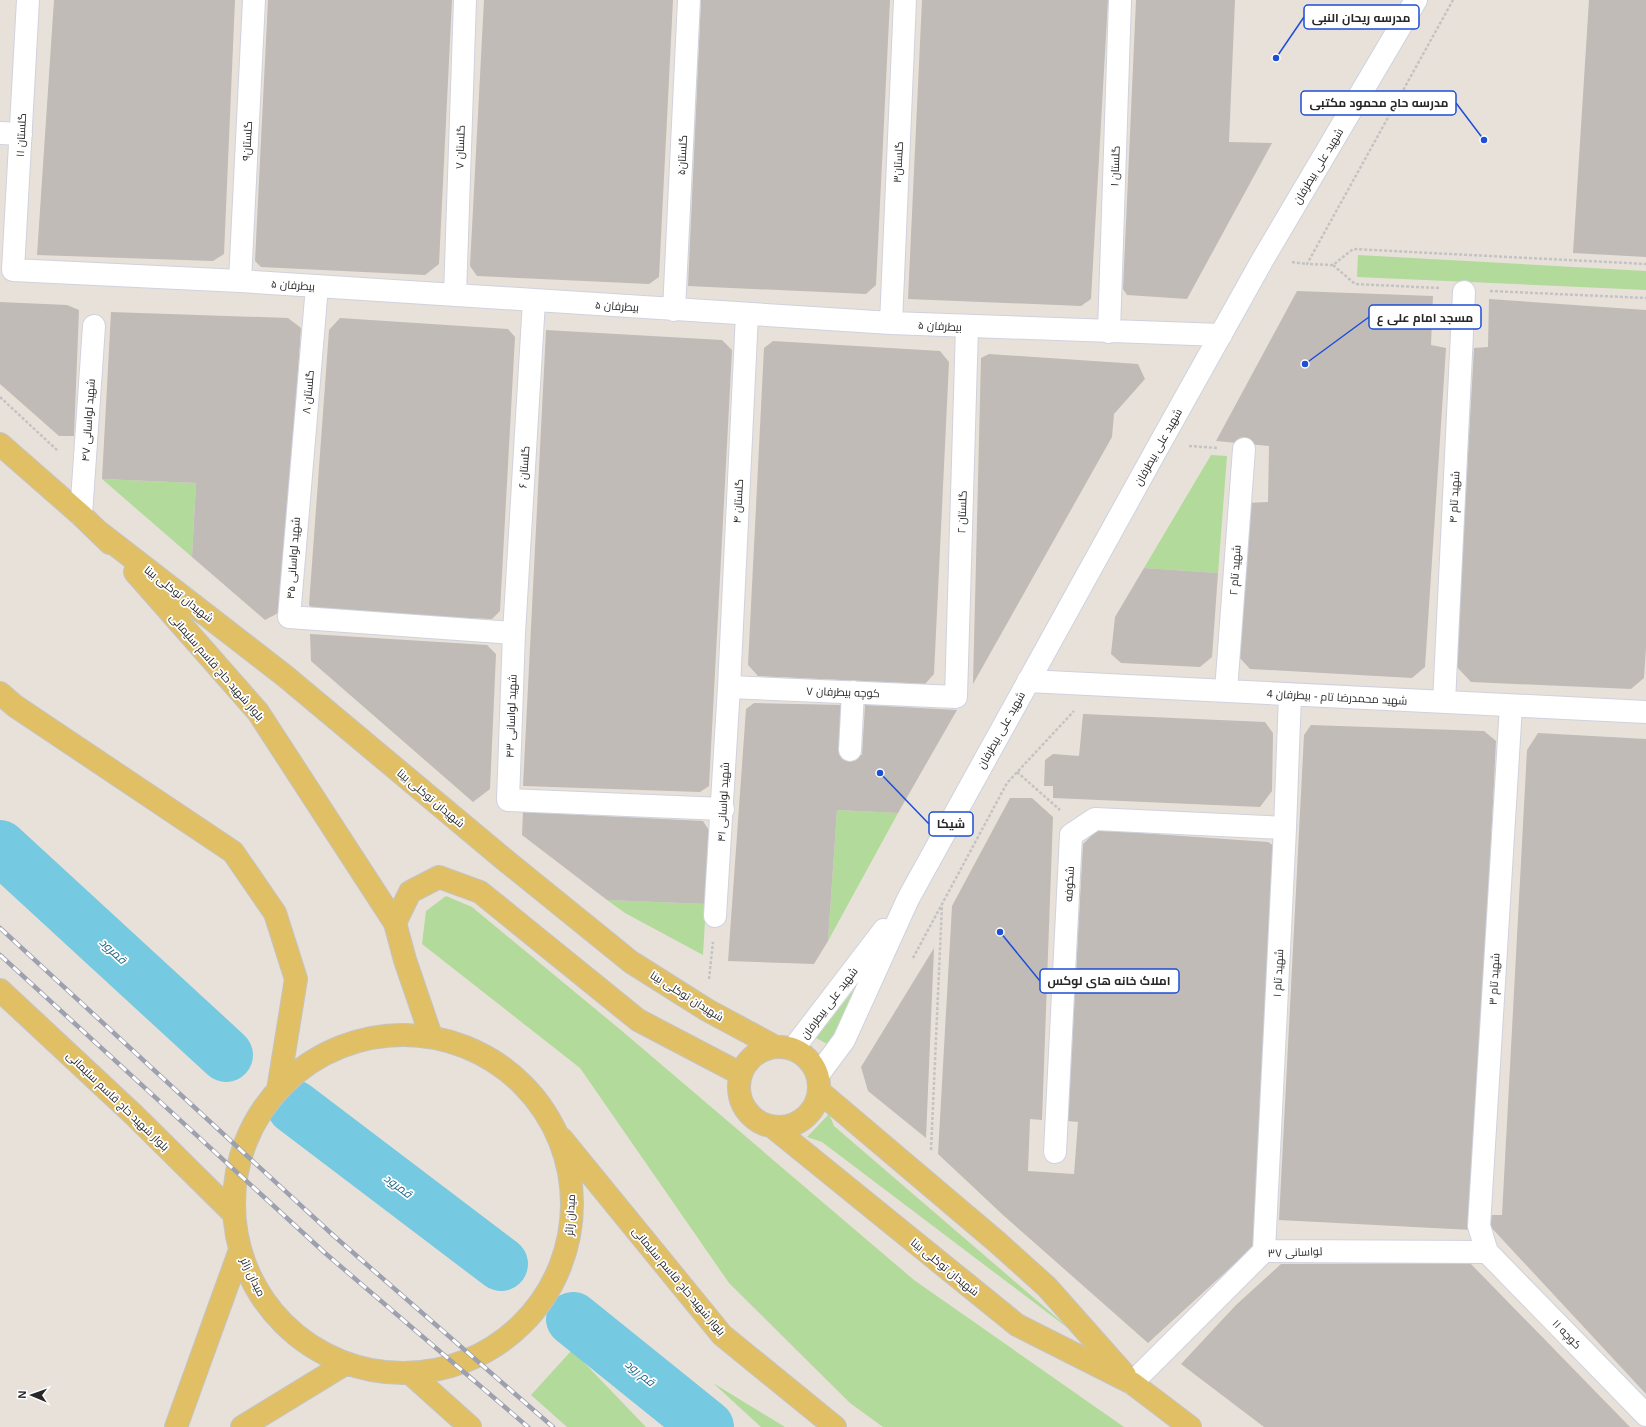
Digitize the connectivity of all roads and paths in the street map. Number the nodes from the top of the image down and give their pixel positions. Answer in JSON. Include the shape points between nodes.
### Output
{"nodes":[{"id":1,"x":28,"y":0,"type":"edge"},
{"id":2,"x":254,"y":0,"type":"edge"},
{"id":3,"x":465,"y":0,"type":"edge"},
{"id":4,"x":690,"y":0,"type":"edge"},
{"id":5,"x":905,"y":0,"type":"edge"},
{"id":6,"x":1120,"y":0,"type":"edge"},
{"id":7,"x":1416,"y":0,"type":"edge"},
{"id":8,"x":1453,"y":0,"type":"edge"},
{"id":9,"x":10,"y":134,"type":"edge"},
{"id":10,"x":1646,"y":264,"type":"edge"},
{"id":11,"x":1333,"y":265,"type":"junction"},
{"id":12,"x":13,"y":270,"type":"joint"},
{"id":13,"x":240,"y":281,"type":"junction"},
{"id":14,"x":318,"y":286,"type":"junction"},
{"id":15,"x":1441,"y":288,"type":"dead end"},
{"id":16,"x":1488,"y":291,"type":"dead end"},
{"id":17,"x":1464,"y":292,"type":"dead end"},
{"id":18,"x":455,"y":295,"type":"junction"},
{"id":19,"x":1646,"y":298,"type":"edge"},
{"id":20,"x":534,"y":301,"type":"junction"},
{"id":21,"x":674,"y":310,"type":"junction"},
{"id":22,"x":747,"y":314,"type":"junction"},
{"id":23,"x":891,"y":324,"type":"junction"},
{"id":24,"x":94,"y":326,"type":"dead end"},
{"id":25,"x":968,"y":327,"type":"junction"},
{"id":26,"x":1109,"y":332,"type":"junction"},
{"id":27,"x":1221,"y":335,"type":"junction"},
{"id":28,"x":0,"y":444,"type":"edge"},
{"id":29,"x":1159,"y":445,"type":"junction"},
{"id":30,"x":1244,"y":449,"type":"joint"},
{"id":31,"x":298,"y":499,"type":"joint"},
{"id":32,"x":81,"y":515,"type":"junction"},
{"id":33,"x":100,"y":532,"type":"junction"},
{"id":34,"x":514,"y":633,"type":"junction"},
{"id":35,"x":1028,"y":681,"type":"junction"},
{"id":36,"x":1097,"y":686,"type":"junction"},
{"id":37,"x":729,"y":687,"type":"junction"},
{"id":38,"x":1226,"y":691,"type":"junction"},
{"id":39,"x":853,"y":692,"type":"junction"},
{"id":40,"x":0,"y":694,"type":"edge"},
{"id":41,"x":1290,"y":695,"type":"junction"},
{"id":42,"x":956,"y":697,"type":"joint"},
{"id":43,"x":1444,"y":702,"type":"junction"},
{"id":44,"x":1510,"y":706,"type":"junction"},
{"id":45,"x":1646,"y":712,"type":"edge"},
{"id":46,"x":850,"y":750,"type":"dead end"},
{"id":47,"x":1017,"y":772,"type":"junction"},
{"id":48,"x":723,"y":809,"type":"junction"},
{"id":49,"x":1285,"y":828,"type":"junction"},
{"id":50,"x":1081,"y":829,"type":"junction"},
{"id":51,"x":908,"y":899,"type":"junction"},
{"id":52,"x":942,"y":904,"type":"junction"},
{"id":53,"x":715,"y":916,"type":"joint"},
{"id":54,"x":395,"y":923,"type":"junction"},
{"id":55,"x":912,"y":959,"type":"dead end"},
{"id":56,"x":0,"y":990,"type":"edge"},
{"id":57,"x":706,"y":1010,"type":"junction"},
{"id":58,"x":431,"y":1036,"type":"junction"},
{"id":59,"x":784,"y":1048,"type":"junction"},
{"id":60,"x":741,"y":1074,"type":"junction"},
{"id":61,"x":819,"y":1084,"type":"junction"},
{"id":62,"x":278,"y":1090,"type":"junction"},
{"id":63,"x":774,"y":1128,"type":"junction"},
{"id":64,"x":557,"y":1132,"type":"junction"},
{"id":65,"x":1055,"y":1152,"type":"dead end"},
{"id":66,"x":931,"y":1155,"type":"dead end"},
{"id":67,"x":234,"y":1214,"type":"junction"},
{"id":68,"x":240,"y":1250,"type":"junction"},
{"id":69,"x":1264,"y":1251,"type":"junction"},
{"id":70,"x":1487,"y":1252,"type":"junction"},
{"id":71,"x":345,"y":1364,"type":"junction"},
{"id":72,"x":411,"y":1374,"type":"junction"},
{"id":73,"x":1132,"y":1383,"type":"junction"},
{"id":74,"x":1646,"y":1415,"type":"edge"},
{"id":75,"x":176,"y":1427,"type":"edge"},
{"id":76,"x":242,"y":1427,"type":"edge"},
{"id":77,"x":470,"y":1427,"type":"edge"},
{"id":78,"x":835,"y":1427,"type":"edge"},
{"id":79,"x":1190,"y":1427,"type":"edge"}],
"edges":[{"from":1,"to":9,"type":"street","name":"گلستان ۱۱"},
{"from":2,"to":13,"type":"street","name":"گلستان۹"},
{"from":3,"to":18,"type":"street","name":"گلستان ۷"},
{"from":4,"to":21,"type":"street","name":"گلستان۵"},
{"from":5,"to":23,"type":"street","name":"گلستان۳"},
{"from":6,"to":26,"type":"street","name":"گلستان ۱"},
{"from":7,"to":27,"type":"street","name":"شهید علی بیطرفان"},
{"from":8,"to":11,"type":"path","via":[[1307,264]]},
{"from":9,"to":12,"type":"street","name":"گلستان ۱۱"},
{"from":10,"to":11,"type":"path","via":[[1353,249]]},
{"from":11,"to":15,"type":"path","via":[[1355,284]]},
{"from":12,"to":13,"type":"street","name":"بیطرفان ۵"},
{"from":13,"to":14,"type":"street","name":"بیطرفان ۵"},
{"from":14,"to":18,"type":"street","name":"بیطرفان ۵"},
{"from":14,"to":31,"type":"street","name":"گلستان ۸"},
{"from":16,"to":19,"type":"path"},
{"from":17,"to":43,"type":"street","name":"شهید تام ۴"},
{"from":18,"to":20,"type":"street","name":"بیطرفان ۵"},
{"from":20,"to":21,"type":"street","name":"بیطرفان ۵"},
{"from":20,"to":34,"type":"street","name":"گلستان ۶"},
{"from":21,"to":22,"type":"street","name":"بیطرفان ۵"},
{"from":22,"to":23,"type":"street","name":"بیطرفان ۵"},
{"from":22,"to":37,"type":"street","name":"گلستان ۴"},
{"from":23,"to":25,"type":"street","name":"بیطرفان ۵"},
{"from":24,"to":32,"type":"street","name":"شهید لواسانی ۴۷"},
{"from":25,"to":26,"type":"street","name":"بیطرفان ۵"},
{"from":25,"to":42,"type":"street","name":"گلستان ۲"},
{"from":26,"to":27,"type":"street","name":"بیطرفان ۵"},
{"from":27,"to":29,"type":"street","name":"شهید علی بیطرفان"},
{"from":28,"to":32,"type":"main road","name":"بلوار شهید حاج قاسم سلیمانی"},
{"from":29,"to":30,"type":"path"},
{"from":29,"to":35,"type":"street","name":"شهید علی بیطرفان"},
{"from":30,"to":38,"type":"street","name":"شهید تام ۲"},
{"from":31,"to":34,"type":"street","name":"شهید لواسانی ۴۵","via":[[289,617]]},
{"from":32,"to":33,"type":"main road","name":"بلوار شهید حاج قاسم سلیمانی"},
{"from":33,"to":54,"type":"main road","name":"بلوار شهید حاج قاسم سلیمانی","via":[[258,712]]},
{"from":33,"to":57,"type":"main road","name":"شهیدان توکلی بینا","via":[[285,676],[631,962]]},
{"from":34,"to":48,"type":"street","name":"شهید لواسانی ۴۳","via":[[508,800]]},
{"from":35,"to":36,"type":"street","name":"شهید محمدرضا تام - بیطرفان 4"},
{"from":35,"to":51,"type":"street","name":"شهید علی بیطرفان"},
{"from":36,"to":38,"type":"street","name":"شهید محمدرضا تام - بیطرفان 4"},
{"from":36,"to":47,"type":"path"},
{"from":37,"to":39,"type":"street","name":"کوچه بیطرفان ۷"},
{"from":37,"to":48,"type":"street","name":"شهید لواسانی ۴۱"},
{"from":38,"to":41,"type":"street","name":"شهید محمدرضا تام - بیطرفان 4"},
{"from":39,"to":42,"type":"street","name":"کوچه بیطرفان ۷"},
{"from":39,"to":46,"type":"street"},
{"from":40,"to":62,"type":"main road","via":[[233,852],[275,913],[296,979]]},
{"from":41,"to":43,"type":"street","name":"شهید محمدرضا تام - بیطرفان 4"},
{"from":41,"to":49,"type":"street","name":"شهید تام ۱"},
{"from":43,"to":44,"type":"street","name":"شهید محمدرضا تام - بیطرفان 4"},
{"from":44,"to":45,"type":"street","name":"شهید محمدرضا تام - بیطرفان 4"},
{"from":44,"to":70,"type":"street","name":"شهید تام ۳","via":[[1479,1226]]},
{"from":47,"to":50,"type":"path"},
{"from":47,"to":52,"type":"path","via":[[1007,783]]},
{"from":48,"to":53,"type":"street","name":"شهید لواسانی ۴۱"},
{"from":49,"to":50,"type":"street","name":"شکوفه","via":[[1095,819]]},
{"from":49,"to":69,"type":"street","name":"شهید تام ۱"},
{"from":50,"to":65,"type":"street","name":"شکوفه","via":[[1071,835]]},
{"from":51,"to":59,"type":"street","name":"شهید علی بیطرفان"},
{"from":51,"to":61,"type":"street","name":"شهید علی بیطرفان","via":[[844,1040]]},
{"from":52,"to":55,"type":"path"},
{"from":52,"to":66,"type":"path"},
{"from":53,"to":57,"type":"path"},
{"from":54,"to":58,"type":"main road","name":"بلوار شهید حاج قاسم سلیمانی"},
{"from":54,"to":60,"type":"main road","via":[[410,892],[439,877],[480,892],[638,1020]]},
{"from":56,"to":67,"type":"main road","name":"بلوار شهید حاج قاسم سلیمانی","via":[[134,1115]]},
{"from":57,"to":59,"type":"main road","name":"شهیدان توکلی بینا"},
{"from":58,"to":62,"type":"main road","name":"میدان زائر","via":[[375,1036],[322,1055]]},
{"from":58,"to":64,"type":"main road","name":"میدان زائر","via":[[483,1053],[527,1087]]},
{"from":59,"to":60,"type":"main road","via":[[760,1051],[748,1061]]},
{"from":59,"to":61,"type":"main road","via":[[798,1051],[811,1061]]},
{"from":60,"to":63,"type":"main road","via":[[739,1088],[742,1102],[749,1114],[760,1123]]},
{"from":61,"to":63,"type":"main road","via":[[815,1107],[804,1120],[790,1126]]},
{"from":61,"to":73,"type":"main road","name":"شهیدان توکلی بینا","via":[[1047,1287]]},
{"from":62,"to":67,"type":"main road","name":"میدان زائر","via":[[252,1127],[237,1169]]},
{"from":63,"to":73,"type":"main road","name":"شهیدان توکلی بینا","via":[[1017,1325]]},
{"from":64,"to":72,"type":"main road","name":"میدان زائر","via":[[572,1186],[569,1241],[548,1292],[512,1334],[479,1355],[465,1363]]},
{"from":64,"to":78,"type":"main road","name":"بلوار شهید حاج قاسم سلیمانی","via":[[722,1335]]},
{"from":67,"to":68,"type":"main road","name":"میدان زائر"},
{"from":68,"to":71,"type":"main road","name":"میدان زائر","via":[[262,1299],[299,1338]]},
{"from":68,"to":75,"type":"main road"},
{"from":69,"to":70,"type":"street","name":"لواسانی ۳۷"},
{"from":69,"to":73,"type":"street","name":"لواسانی ۳۷"},
{"from":70,"to":74,"type":"street","name":"کوچه ۱۱"},
{"from":71,"to":72,"type":"main road","name":"میدان زائر","via":[[378,1372]]},
{"from":71,"to":76,"type":"main road"},
{"from":72,"to":77,"type":"main road"},
{"from":73,"to":79,"type":"main road","name":"شهیدان توکلی بینا"}]}
